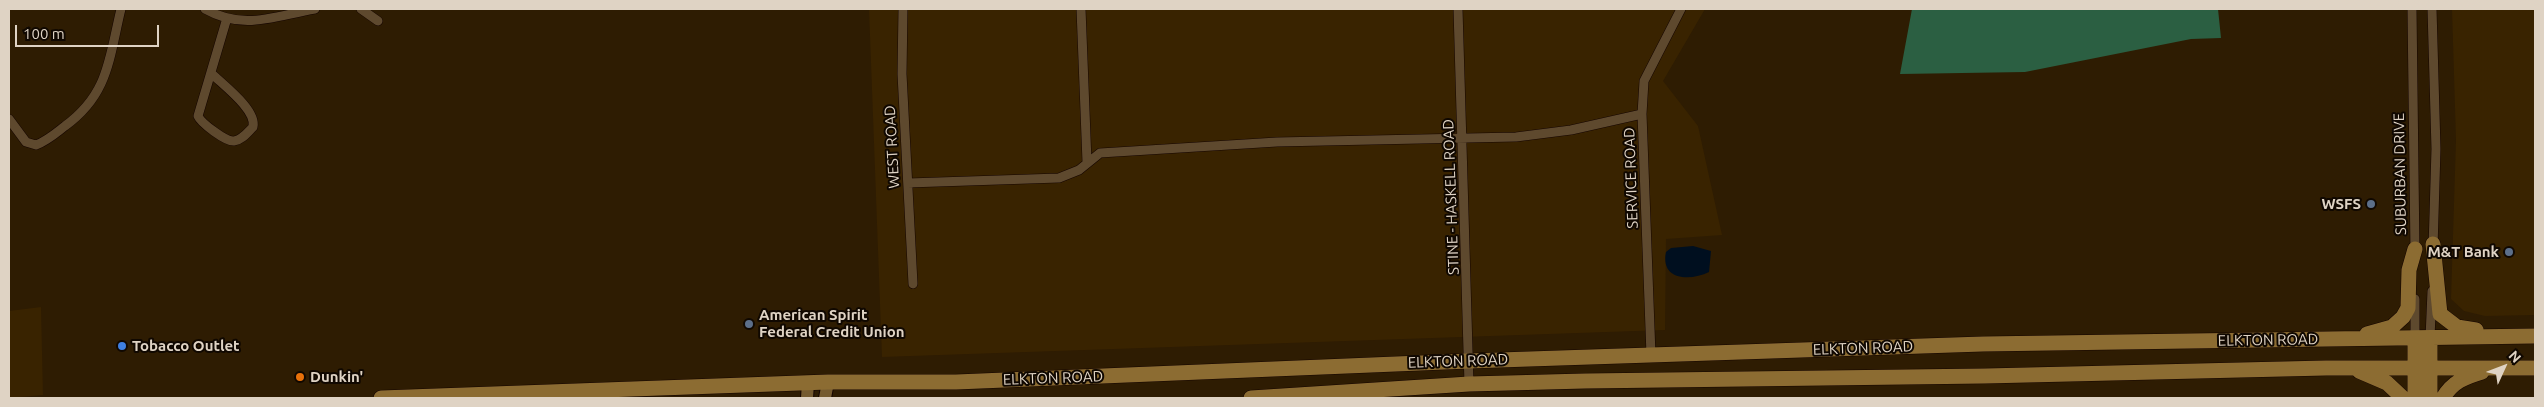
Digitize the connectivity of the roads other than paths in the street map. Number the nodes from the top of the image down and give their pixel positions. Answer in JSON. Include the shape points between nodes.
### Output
{"nodes":[{"id":1,"x":121,"y":9,"type":"edge"},
{"id":2,"x":205,"y":9,"type":"edge"},
{"id":3,"x":315,"y":9,"type":"edge"},
{"id":4,"x":361,"y":9,"type":"edge"},
{"id":5,"x":903,"y":9,"type":"edge"},
{"id":6,"x":1081,"y":9,"type":"edge"},
{"id":7,"x":1458,"y":9,"type":"edge"},
{"id":8,"x":1681,"y":9,"type":"edge"},
{"id":9,"x":2412,"y":9,"type":"edge"},
{"id":10,"x":2432,"y":9,"type":"edge"},
{"id":11,"x":286,"y":12,"type":"edge"},
{"id":12,"x":227,"y":18,"type":"junction"},
{"id":13,"x":378,"y":21,"type":"dead end"},
{"id":14,"x":211,"y":73,"type":"junction"},
{"id":15,"x":1642,"y":114,"type":"junction"},
{"id":16,"x":9,"y":119,"type":"edge"},
{"id":17,"x":1463,"y":138,"type":"junction"},
{"id":18,"x":1087,"y":162,"type":"junction"},
{"id":19,"x":908,"y":183,"type":"junction"},
{"id":20,"x":2433,"y":244,"type":"junction"},
{"id":21,"x":2415,"y":249,"type":"junction"},
{"id":22,"x":913,"y":284,"type":"dead end"},
{"id":23,"x":2535,"y":329,"type":"edge"},
{"id":24,"x":2535,"y":336,"type":"edge"},
{"id":25,"x":2423,"y":338,"type":"junction"},
{"id":26,"x":2352,"y":339,"type":"junction"},
{"id":27,"x":1651,"y":355,"type":"junction"},
{"id":28,"x":1469,"y":361,"type":"junction"},
{"id":29,"x":2414,"y":367,"type":"junction"},
{"id":30,"x":2430,"y":367,"type":"junction"},
{"id":31,"x":2348,"y":368,"type":"junction"},
{"id":32,"x":2535,"y":368,"type":"edge"},
{"id":33,"x":2494,"y":369,"type":"junction"},
{"id":34,"x":828,"y":382,"type":"junction"},
{"id":35,"x":808,"y":383,"type":"junction"},
{"id":36,"x":1469,"y":384,"type":"junction"},
{"id":37,"x":381,"y":398,"type":"edge"},
{"id":38,"x":807,"y":398,"type":"edge"},
{"id":39,"x":825,"y":398,"type":"edge"},
{"id":40,"x":1251,"y":398,"type":"edge"},
{"id":41,"x":2403,"y":398,"type":"edge"},
{"id":42,"x":2415,"y":398,"type":"edge"},
{"id":43,"x":2430,"y":398,"type":"edge"},
{"id":44,"x":2443,"y":398,"type":"edge"}],
"edges":[{"from":1,"to":16,"type":"street","via":[[101,87],[77,118],[36,145],[26,142]]},
{"from":2,"to":12,"type":"street"},
{"from":3,"to":11,"type":"street"},
{"from":4,"to":13,"type":"street"},
{"from":5,"to":19,"type":"street","name":"WEST ROAD","via":[[902,74]]},
{"from":6,"to":18,"type":"street"},
{"from":7,"to":17,"type":"street","name":"STINE - HASKELL ROAD"},
{"from":8,"to":15,"type":"street","name":"SERVICE ROAD","via":[[1644,81]]},
{"from":9,"to":21,"type":"street","name":"SUBURBAN DRIVE"},
{"from":10,"to":20,"type":"street","via":[[2436,149]]},
{"from":11,"to":12,"type":"street","via":[[246,22]]},
{"from":12,"to":14,"type":"street"},
{"from":14,"to":14,"type":"street","via":[[199,111],[200,120],[229,141],[237,140],[253,127],[253,116]]},
{"from":15,"to":17,"type":"street","via":[[1571,130]]},
{"from":15,"to":27,"type":"street","name":"SERVICE ROAD"},
{"from":17,"to":18,"type":"street","via":[[1168,148],[1100,153]]},
{"from":17,"to":28,"type":"street","name":"STINE - HASKELL ROAD"},
{"from":18,"to":19,"type":"street","via":[[1079,170],[1059,178]]},
{"from":19,"to":22,"type":"street","name":"WEST ROAD"},
{"from":20,"to":23,"type":"main road","via":[[2440,314],[2450,323],[2470,330]]},
{"from":20,"to":25,"type":"street"},
{"from":21,"to":25,"type":"street","name":"SUBURBAN DRIVE"},
{"from":21,"to":26,"type":"main road","via":[[2409,270],[2409,301],[2403,317],[2392,326]]},
{"from":24,"to":25,"type":"main road","name":"ELKTON ROAD"},
{"from":25,"to":26,"type":"main road","name":"ELKTON ROAD"},
{"from":25,"to":29,"type":"main road"},
{"from":25,"to":30,"type":"main road"},
{"from":26,"to":27,"type":"main road","name":"ELKTON ROAD","via":[[1983,344]]},
{"from":27,"to":28,"type":"main road","name":"ELKTON ROAD"},
{"from":28,"to":34,"type":"main road","name":"ELKTON ROAD","via":[[956,382]]},
{"from":28,"to":36,"type":"street","name":"STINE - HASKELL ROAD"},
{"from":29,"to":30,"type":"main road","name":"ELKTON ROAD"},
{"from":29,"to":31,"type":"main road","name":"ELKTON ROAD"},
{"from":29,"to":42,"type":"main road"},
{"from":30,"to":33,"type":"main road","name":"ELKTON ROAD"},
{"from":30,"to":43,"type":"main road"},
{"from":31,"to":36,"type":"main road","name":"ELKTON ROAD"},
{"from":31,"to":41,"type":"main road","via":[[2387,383]]},
{"from":32,"to":33,"type":"main road","name":"ELKTON ROAD"},
{"from":33,"to":44,"type":"main road","via":[[2459,380]]},
{"from":34,"to":35,"type":"main road","name":"ELKTON ROAD"},
{"from":34,"to":39,"type":"main road"},
{"from":35,"to":37,"type":"main road","name":"ELKTON ROAD"},
{"from":35,"to":38,"type":"main road"},
{"from":36,"to":40,"type":"main road","name":"ELKTON ROAD"}]}
